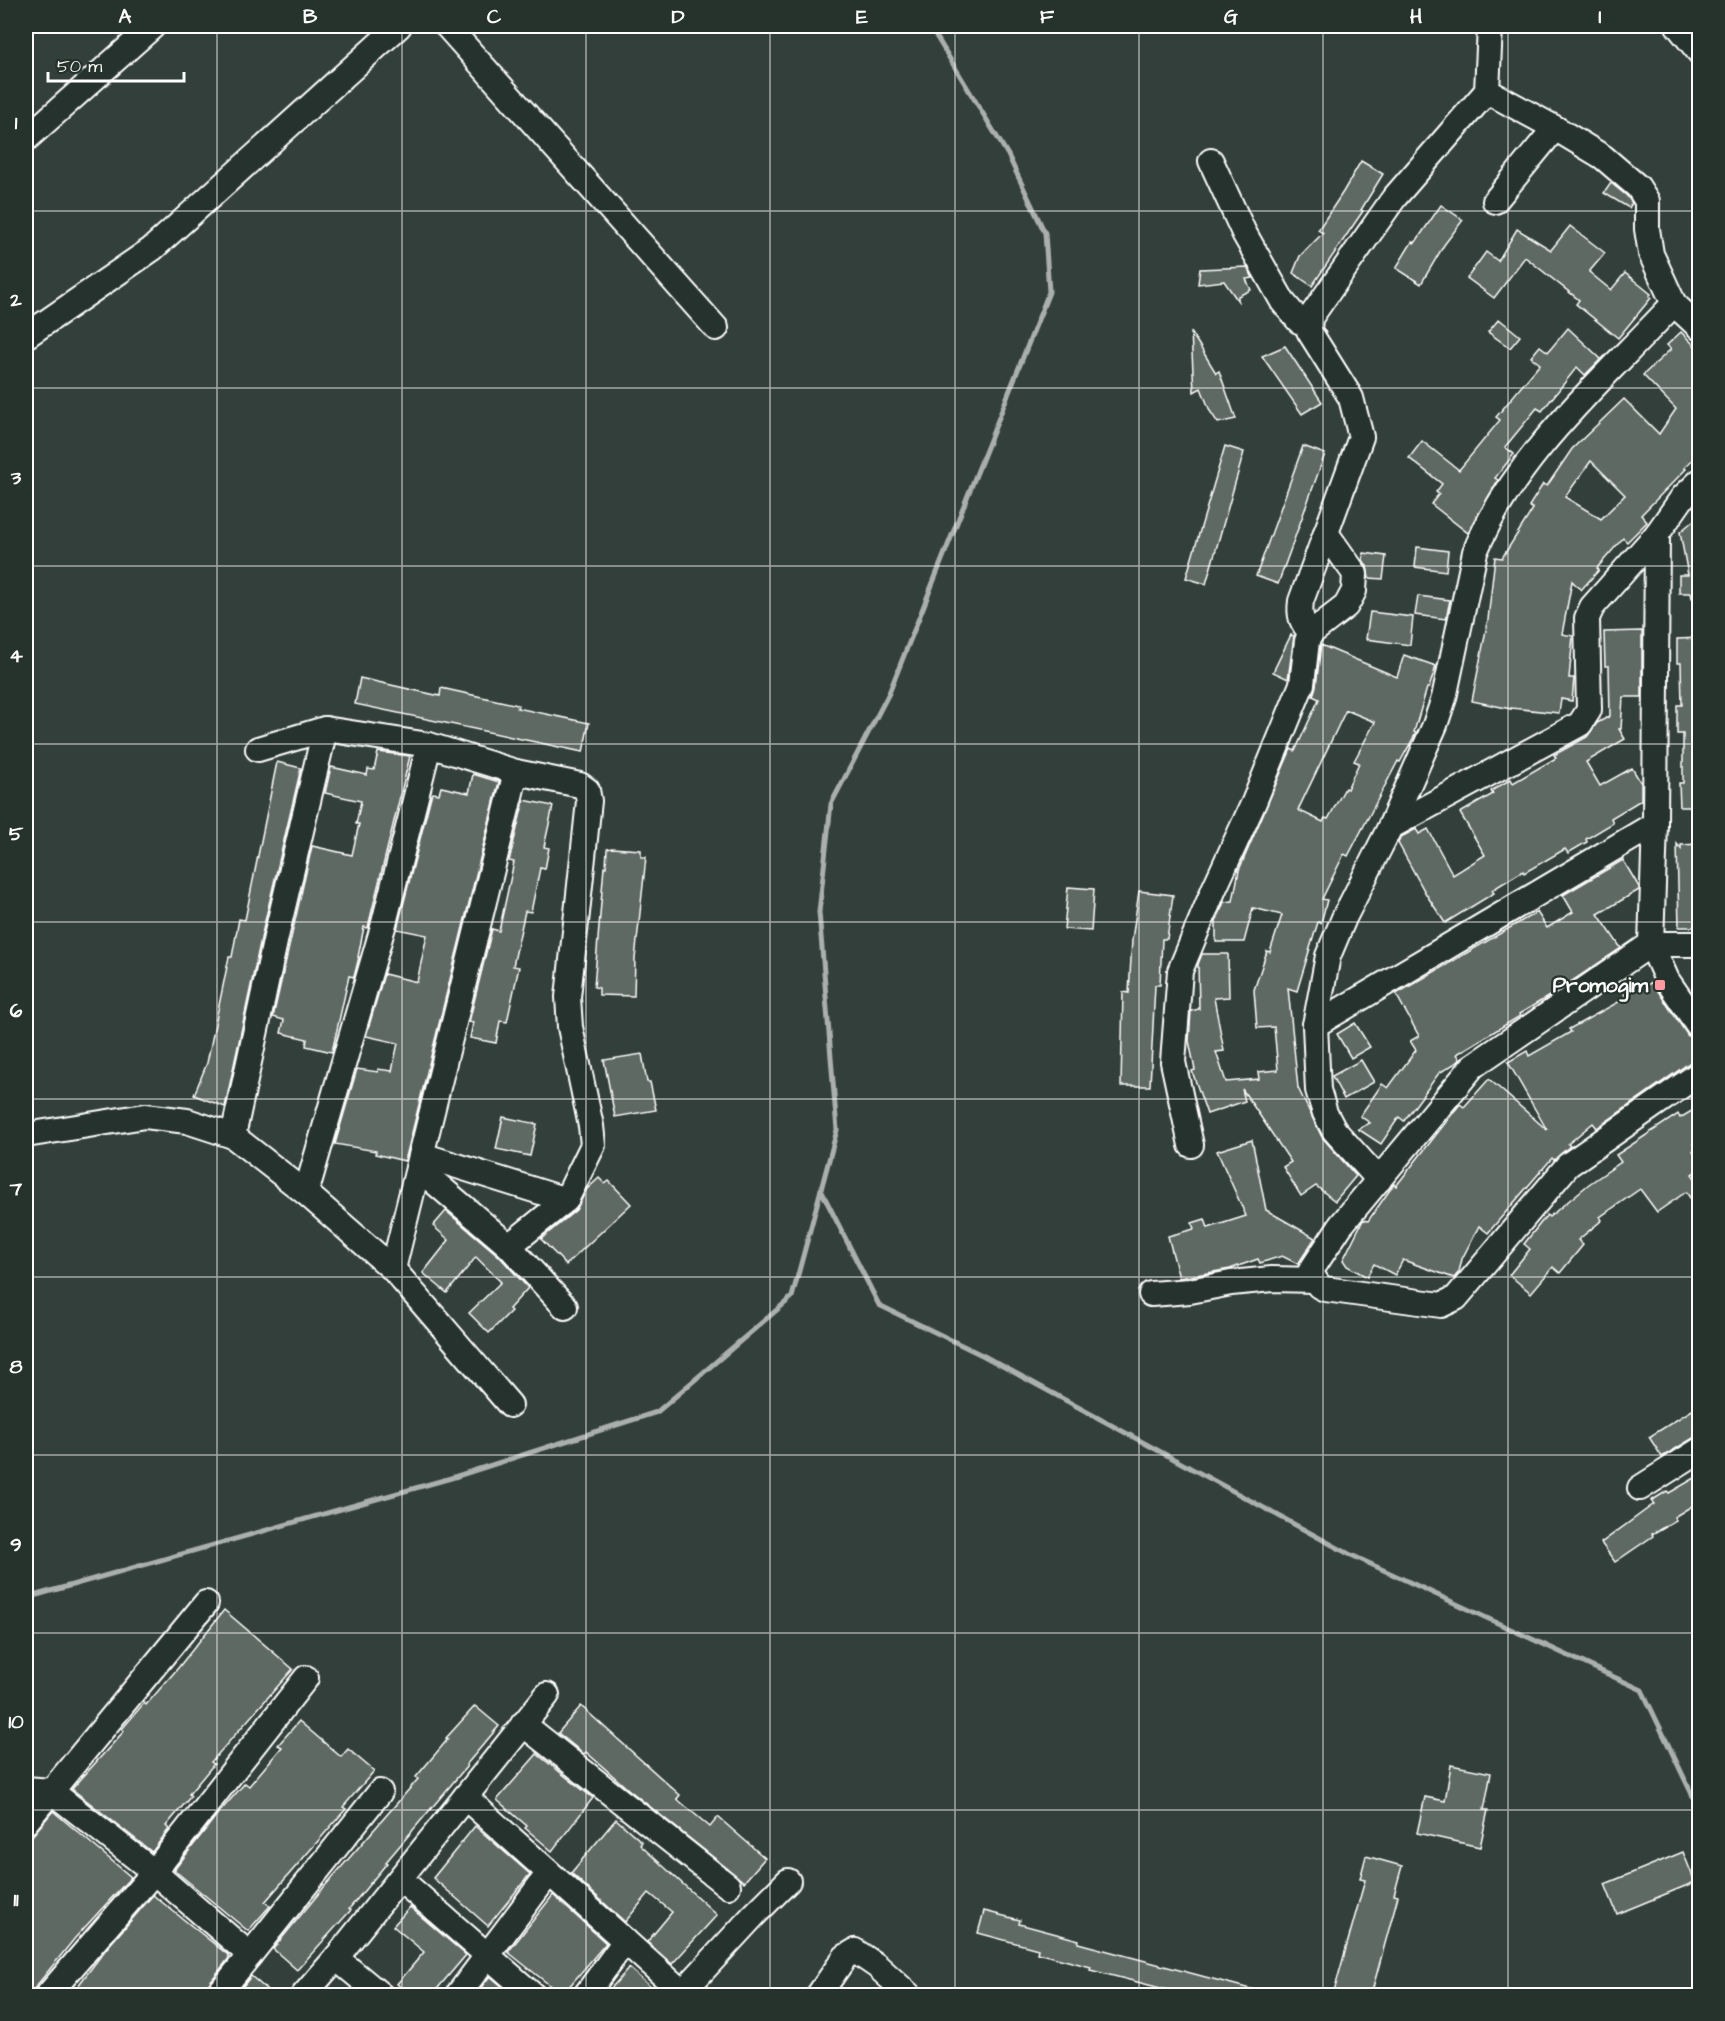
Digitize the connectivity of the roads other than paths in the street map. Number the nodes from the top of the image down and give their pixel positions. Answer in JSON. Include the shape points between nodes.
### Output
{"nodes":[{"id":1,"x":153,"y":26,"type":"edge"},
{"id":2,"x":399,"y":26,"type":"edge"},
{"id":3,"x":447,"y":26,"type":"edge"},
{"id":4,"x":1490,"y":26,"type":"edge"},
{"id":5,"x":1678,"y":26,"type":"edge"},
{"id":6,"x":1700,"y":53,"type":"edge"},
{"id":7,"x":1487,"y":91,"type":"junction"},
{"id":8,"x":1555,"y":128,"type":"junction"},
{"id":9,"x":26,"y":139,"type":"edge"},
{"id":10,"x":1211,"y":161,"type":"dead end"},
{"id":11,"x":1495,"y":201,"type":"dead end"},
{"id":12,"x":1674,"y":304,"type":"junction"},
{"id":13,"x":1308,"y":324,"type":"junction"},
{"id":14,"x":1700,"y":327,"type":"edge"},
{"id":15,"x":716,"y":328,"type":"dead end"},
{"id":16,"x":26,"y":336,"type":"edge"},
{"id":17,"x":1700,"y":481,"type":"edge"},
{"id":18,"x":1326,"y":533,"type":"junction"},
{"id":19,"x":1657,"y":534,"type":"junction"},
{"id":20,"x":1311,"y":633,"type":"junction"},
{"id":21,"x":325,"y":729,"type":"junction"},
{"id":22,"x":429,"y":745,"type":"junction"},
{"id":23,"x":258,"y":749,"type":"dead end"},
{"id":24,"x":516,"y":772,"type":"junction"},
{"id":25,"x":1654,"y":824,"type":"junction"},
{"id":26,"x":1390,"y":827,"type":"junction"},
{"id":27,"x":1651,"y":944,"type":"junction"},
{"id":28,"x":1700,"y":944,"type":"edge"},
{"id":29,"x":1315,"y":1025,"type":"junction"},
{"id":30,"x":1700,"y":1028,"type":"edge"},
{"id":31,"x":1700,"y":1073,"type":"edge"},
{"id":32,"x":26,"y":1135,"type":"edge"},
{"id":33,"x":233,"y":1136,"type":"junction"},
{"id":34,"x":1191,"y":1145,"type":"dead end"},
{"id":35,"x":420,"y":1161,"type":"junction"},
{"id":36,"x":1378,"y":1180,"type":"junction"},
{"id":37,"x":306,"y":1193,"type":"junction"},
{"id":38,"x":566,"y":1200,"type":"junction"},
{"id":39,"x":509,"y":1246,"type":"junction"},
{"id":40,"x":393,"y":1269,"type":"junction"},
{"id":41,"x":1314,"y":1280,"type":"junction"},
{"id":42,"x":1150,"y":1294,"type":"dead end"},
{"id":43,"x":565,"y":1307,"type":"dead end"},
{"id":44,"x":510,"y":1405,"type":"dead end"},
{"id":45,"x":1700,"y":1449,"type":"edge"},
{"id":46,"x":1640,"y":1488,"type":"dead end"},
{"id":47,"x":206,"y":1602,"type":"dead end"},
{"id":48,"x":306,"y":1678,"type":"dead end"},
{"id":49,"x":547,"y":1695,"type":"dead end"},
{"id":50,"x":524,"y":1724,"type":"junction"},
{"id":51,"x":26,"y":1789,"type":"edge"},
{"id":52,"x":51,"y":1791,"type":"junction"},
{"id":53,"x":380,"y":1792,"type":"dead end"},
{"id":54,"x":465,"y":1797,"type":"junction"},
{"id":55,"x":26,"y":1822,"type":"edge"},
{"id":56,"x":154,"y":1872,"type":"junction"},
{"id":57,"x":549,"y":1873,"type":"junction"},
{"id":58,"x":400,"y":1879,"type":"junction"},
{"id":59,"x":788,"y":1881,"type":"dead end"},
{"id":60,"x":728,"y":1886,"type":"dead end"},
{"id":61,"x":625,"y":1941,"type":"junction"},
{"id":62,"x":486,"y":1954,"type":"junction"},
{"id":63,"x":250,"y":1955,"type":"junction"},
{"id":64,"x":336,"y":1958,"type":"junction"},
{"id":65,"x":681,"y":1994,"type":"edge"},
{"id":66,"x":47,"y":1995,"type":"edge"},
{"id":67,"x":217,"y":1995,"type":"edge"},
{"id":68,"x":303,"y":1995,"type":"edge"},
{"id":69,"x":382,"y":1995,"type":"edge"},
{"id":70,"x":457,"y":1995,"type":"edge"},
{"id":71,"x":534,"y":1995,"type":"edge"},
{"id":72,"x":585,"y":1995,"type":"edge"},
{"id":73,"x":818,"y":1995,"type":"edge"},
{"id":74,"x":910,"y":1995,"type":"edge"}],
"edges":[{"from":1,"to":9,"type":"street"},
{"from":2,"to":16,"type":"street","via":[[152,249]]},
{"from":3,"to":15,"type":"street"},
{"from":4,"to":7,"type":"street"},
{"from":5,"to":6,"type":"street"},
{"from":7,"to":8,"type":"street"},
{"from":7,"to":13,"type":"street","via":[[1394,198]]},
{"from":8,"to":11,"type":"street"},
{"from":8,"to":12,"type":"street","via":[[1603,157],[1638,187],[1647,201],[1651,254]]},
{"from":10,"to":13,"type":"street","via":[[1244,233],[1283,302],[1299,321]]},
{"from":12,"to":14,"type":"street"},
{"from":12,"to":26,"type":"street","via":[[1546,438],[1484,531],[1475,552],[1435,725]]},
{"from":13,"to":18,"type":"street","via":[[1351,398],[1361,437]]},
{"from":17,"to":19,"type":"street","via":[[1683,497]]},
{"from":18,"to":20,"type":"street","via":[[1299,612]]},
{"from":18,"to":20,"type":"street","via":[[1355,574],[1354,591],[1346,606]]},
{"from":19,"to":25,"type":"street"},
{"from":19,"to":26,"type":"street","via":[[1592,607],[1587,618],[1589,710],[1580,724]]},
{"from":20,"to":34,"type":"street","via":[[1302,684],[1180,971],[1173,1062]]},
{"from":21,"to":22,"type":"street"},
{"from":21,"to":23,"type":"street"},
{"from":21,"to":33,"type":"street"},
{"from":22,"to":24,"type":"street"},
{"from":22,"to":37,"type":"street","via":[[383,927]]},
{"from":24,"to":35,"type":"street"},
{"from":24,"to":38,"type":"street","via":[[580,785],[587,790],[589,801],[568,997],[592,1145]]},
{"from":25,"to":27,"type":"street"},
{"from":25,"to":29,"type":"street"},
{"from":26,"to":29,"type":"street","via":[[1328,956]]},
{"from":27,"to":28,"type":"street"},
{"from":27,"to":30,"type":"street","via":[[1667,980]]},
{"from":27,"to":36,"type":"street","via":[[1473,1066]]},
{"from":29,"to":36,"type":"street","via":[[1318,1090],[1325,1113],[1334,1130]]},
{"from":31,"to":41,"type":"street","via":[[1568,1165],[1456,1298],[1441,1305],[1325,1289]]},
{"from":32,"to":33,"type":"street","via":[[145,1116],[187,1121]]},
{"from":33,"to":37,"type":"street"},
{"from":35,"to":38,"type":"street"},
{"from":35,"to":39,"type":"street"},
{"from":35,"to":40,"type":"street"},
{"from":36,"to":41,"type":"street","via":[[1341,1225],[1310,1272]]},
{"from":37,"to":40,"type":"street"},
{"from":38,"to":39,"type":"street"},
{"from":39,"to":43,"type":"street"},
{"from":40,"to":44,"type":"street"},
{"from":41,"to":42,"type":"street","via":[[1272,1279]]},
{"from":45,"to":46,"type":"street"},
{"from":47,"to":52,"type":"street"},
{"from":48,"to":56,"type":"street"},
{"from":49,"to":50,"type":"street"},
{"from":50,"to":54,"type":"street"},
{"from":50,"to":60,"type":"street"},
{"from":51,"to":52,"type":"street"},
{"from":52,"to":55,"type":"street"},
{"from":52,"to":56,"type":"street"},
{"from":53,"to":63,"type":"street"},
{"from":54,"to":57,"type":"street"},
{"from":54,"to":58,"type":"street"},
{"from":56,"to":63,"type":"street"},
{"from":56,"to":66,"type":"street"},
{"from":57,"to":61,"type":"street"},
{"from":57,"to":62,"type":"street"},
{"from":58,"to":62,"type":"street"},
{"from":58,"to":64,"type":"street"},
{"from":59,"to":65,"type":"street"},
{"from":61,"to":65,"type":"street"},
{"from":61,"to":72,"type":"street"},
{"from":62,"to":70,"type":"street"},
{"from":62,"to":71,"type":"street"},
{"from":63,"to":67,"type":"street"},
{"from":64,"to":68,"type":"street"},
{"from":64,"to":69,"type":"street"},
{"from":73,"to":74,"type":"street","via":[[845,1957],[855,1951]]}]}
